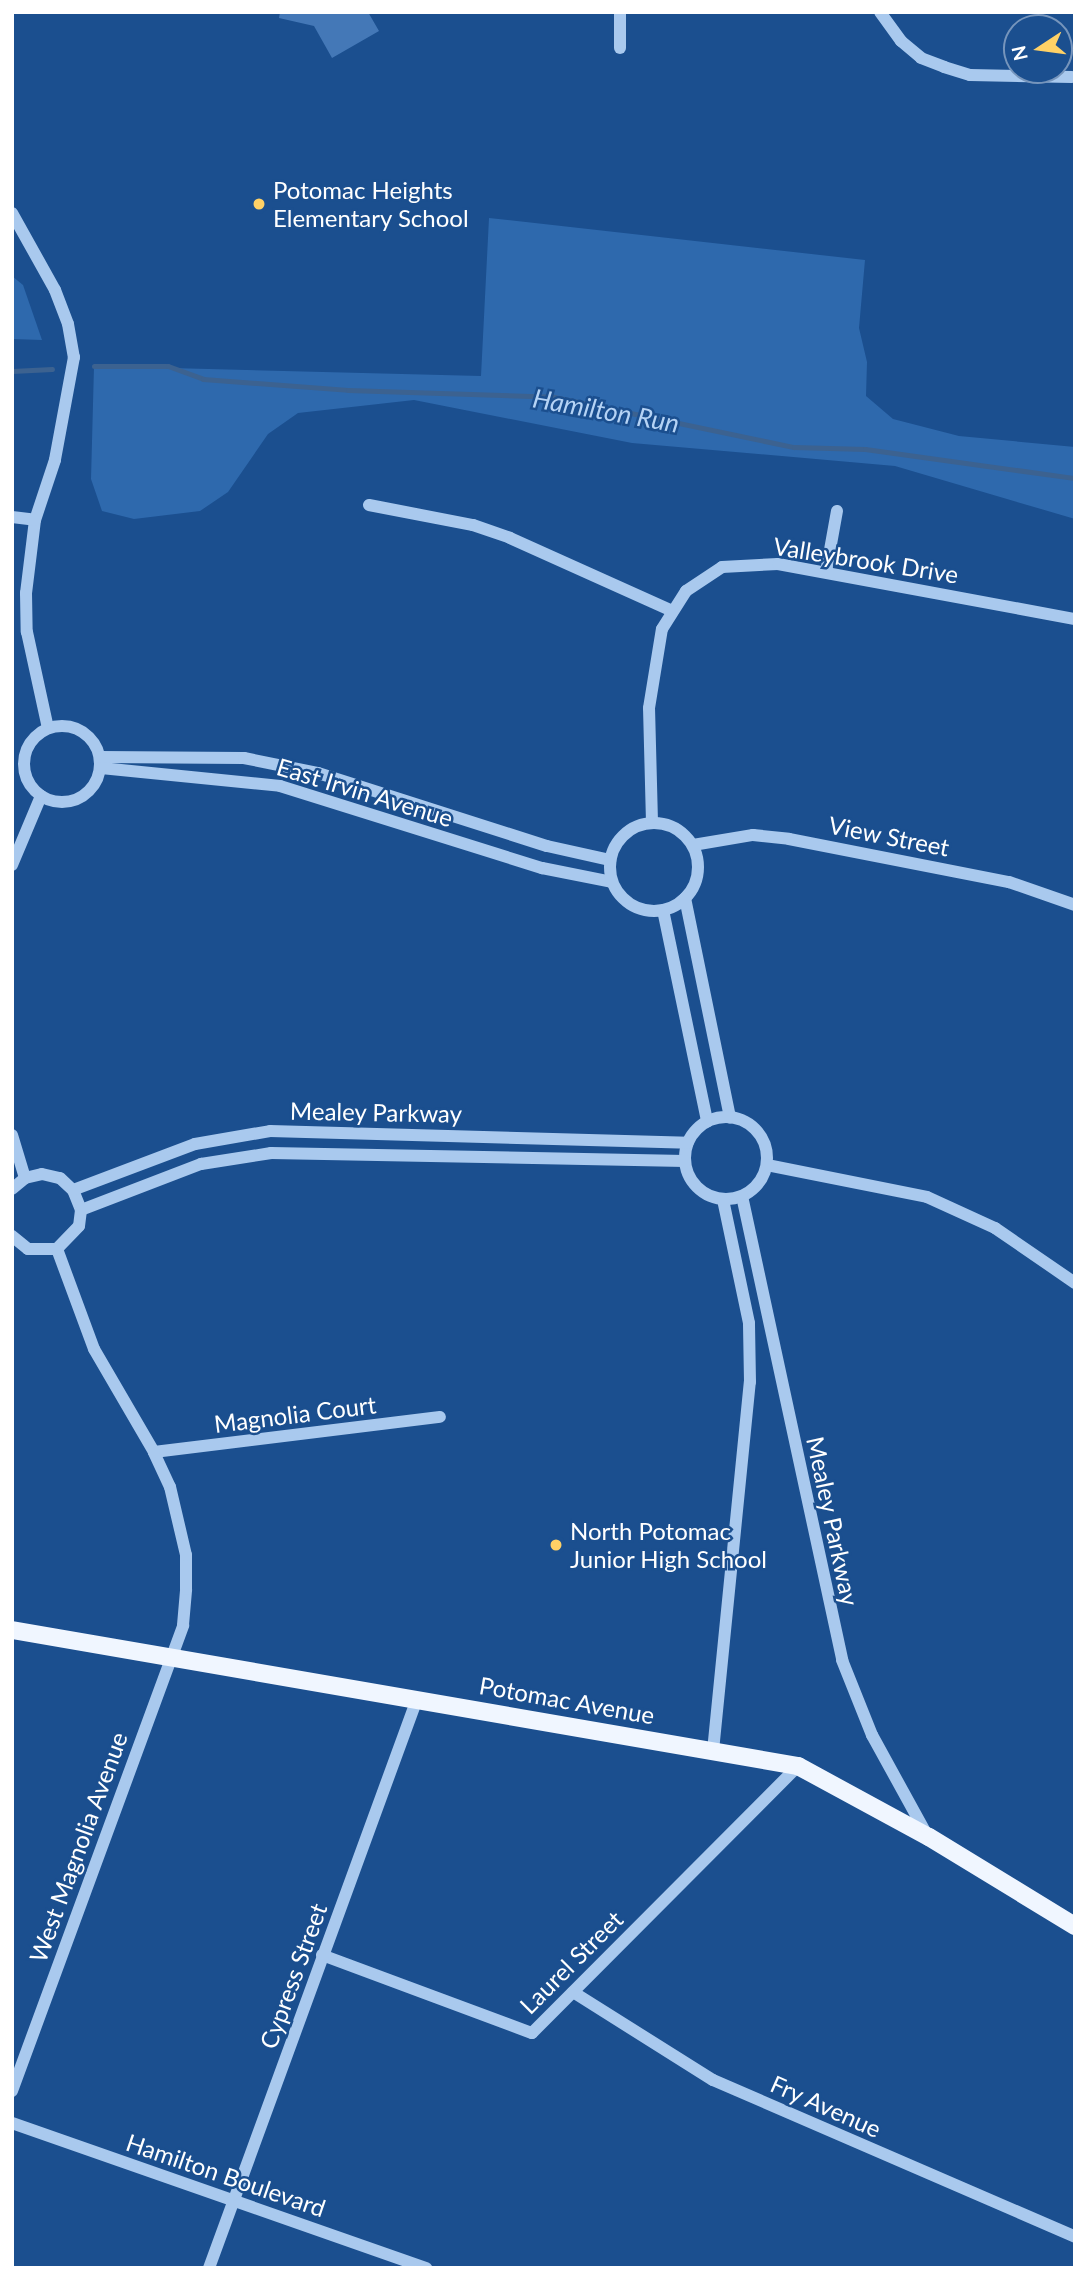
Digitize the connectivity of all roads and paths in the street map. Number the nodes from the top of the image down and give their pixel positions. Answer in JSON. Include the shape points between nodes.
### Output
{"nodes":[{"id":1,"x":620,"y":12,"type":"edge"},
{"id":2,"x":880,"y":12,"type":"edge"},
{"id":3,"x":620,"y":48,"type":"dead end"},
{"id":4,"x":1003,"y":76,"type":"edge"},
{"id":5,"x":12,"y":213,"type":"edge"},
{"id":6,"x":369,"y":505,"type":"dead end"},
{"id":7,"x":837,"y":510,"type":"dead end"},
{"id":8,"x":12,"y":517,"type":"edge"},
{"id":9,"x":36,"y":520,"type":"junction"},
{"id":10,"x":826,"y":572,"type":"junction"},
{"id":11,"x":670,"y":610,"type":"junction"},
{"id":12,"x":1075,"y":619,"type":"edge"},
{"id":13,"x":48,"y":728,"type":"junction"},
{"id":14,"x":101,"y":762,"type":"junction"},
{"id":15,"x":18,"y":764,"type":"edge"},
{"id":16,"x":41,"y":796,"type":"junction"},
{"id":17,"x":652,"y":822,"type":"junction"},
{"id":18,"x":693,"y":845,"type":"junction"},
{"id":19,"x":610,"y":860,"type":"junction"},
{"id":20,"x":12,"y":865,"type":"edge"},
{"id":21,"x":612,"y":882,"type":"junction"},
{"id":22,"x":685,"y":898,"type":"junction"},
{"id":23,"x":1075,"y":905,"type":"edge"},
{"id":24,"x":663,"y":910,"type":"junction"},
{"id":25,"x":730,"y":1117,"type":"junction"},
{"id":26,"x":707,"y":1121,"type":"junction"},
{"id":27,"x":12,"y":1135,"type":"edge"},
{"id":28,"x":688,"y":1143,"type":"junction"},
{"id":29,"x":685,"y":1161,"type":"junction"},
{"id":30,"x":767,"y":1165,"type":"junction"},
{"id":31,"x":25,"y":1178,"type":"junction"},
{"id":32,"x":12,"y":1189,"type":"edge"},
{"id":33,"x":73,"y":1190,"type":"junction"},
{"id":34,"x":743,"y":1196,"type":"junction"},
{"id":35,"x":723,"y":1200,"type":"junction"},
{"id":36,"x":80,"y":1210,"type":"junction"},
{"id":37,"x":12,"y":1236,"type":"edge"},
{"id":38,"x":57,"y":1249,"type":"junction"},
{"id":39,"x":1075,"y":1283,"type":"edge"},
{"id":40,"x":440,"y":1418,"type":"dead end"},
{"id":41,"x":154,"y":1452,"type":"junction"},
{"id":42,"x":12,"y":1630,"type":"edge"},
{"id":43,"x":170,"y":1657,"type":"junction"},
{"id":44,"x":417,"y":1699,"type":"junction"},
{"id":45,"x":713,"y":1751,"type":"junction"},
{"id":46,"x":798,"y":1766,"type":"junction"},
{"id":47,"x":929,"y":1837,"type":"junction"},
{"id":48,"x":1075,"y":1926,"type":"edge"},
{"id":49,"x":323,"y":1955,"type":"junction"},
{"id":50,"x":573,"y":1992,"type":"junction"},
{"id":51,"x":12,"y":2091,"type":"edge"},
{"id":52,"x":12,"y":2123,"type":"edge"},
{"id":53,"x":234,"y":2200,"type":"junction"},
{"id":54,"x":1075,"y":2237,"type":"edge"},
{"id":55,"x":209,"y":2268,"type":"edge"},
{"id":56,"x":426,"y":2268,"type":"edge"}],
"edges":[{"from":1,"to":3,"type":"street"},
{"from":2,"to":4,"type":"street","via":[[901,41],[921,58],[970,75]]},
{"from":5,"to":9,"type":"street","via":[[55,289],[74,356],[66,410]]},
{"from":6,"to":11,"type":"street","via":[[473,525]]},
{"from":7,"to":10,"type":"street"},
{"from":8,"to":9,"type":"street"},
{"from":9,"to":13,"type":"street","via":[[26,593],[27,632]]},
{"from":10,"to":11,"type":"street","name":"Valleybrook Drive","via":[[778,565],[722,567],[702,577]]},
{"from":10,"to":12,"type":"street","name":"Valleybrook Drive"},
{"from":11,"to":17,"type":"street","name":"Valleybrook Drive","via":[[656,652],[649,708]]},
{"from":13,"to":14,"type":"street","via":[[81,730],[93,741]]},
{"from":13,"to":15,"type":"street"},
{"from":14,"to":16,"type":"street","via":[[90,792],[79,799],[66,803]]},
{"from":14,"to":19,"type":"street","name":"East Irvin Avenue","via":[[244,758],[306,770],[547,845]]},
{"from":14,"to":21,"type":"street","name":"East Irvin Avenue","via":[[279,786],[542,868]]},
{"from":15,"to":16,"type":"street"},
{"from":16,"to":20,"type":"street"},
{"from":17,"to":18,"type":"street","via":[[668,824]]},
{"from":17,"to":19,"type":"street","via":[[632,827],[617,841]]},
{"from":18,"to":22,"type":"street","via":[[698,873]]},
{"from":18,"to":23,"type":"street","name":"View Street","via":[[740,836],[789,839],[1009,882]]},
{"from":19,"to":21,"type":"street"},
{"from":21,"to":24,"type":"street","via":[[630,904]]},
{"from":22,"to":24,"type":"street"},
{"from":22,"to":25,"type":"street"},
{"from":24,"to":26,"type":"street"},
{"from":25,"to":26,"type":"street"},
{"from":25,"to":30,"type":"street","via":[[759,1133]]},
{"from":26,"to":28,"type":"street"},
{"from":27,"to":31,"type":"street"},
{"from":28,"to":29,"type":"street"},
{"from":28,"to":33,"type":"street","name":"Mealey Parkway","via":[[270,1131],[195,1144]]},
{"from":29,"to":35,"type":"street","via":[[697,1188]]},
{"from":29,"to":36,"type":"street","name":"Mealey Parkway","via":[[271,1153],[201,1164]]},
{"from":30,"to":34,"type":"street","via":[[754,1189]]},
{"from":30,"to":39,"type":"street","via":[[884,1186],[937,1201],[995,1228]]},
{"from":31,"to":32,"type":"street"},
{"from":31,"to":33,"type":"street","via":[[42,1174],[60,1178]]},
{"from":33,"to":36,"type":"street"},
{"from":34,"to":35,"type":"street"},
{"from":34,"to":47,"type":"street","name":"Mealey Parkway","via":[[842,1660],[872,1735]]},
{"from":35,"to":45,"type":"street","via":[[749,1323],[750,1382]]},
{"from":36,"to":38,"type":"street","via":[[79,1226]]},
{"from":37,"to":38,"type":"street","via":[[28,1249]]},
{"from":38,"to":41,"type":"street","name":"West Magnolia Avenue","via":[[94,1349]]},
{"from":40,"to":41,"type":"street","name":"Magnolia Court"},
{"from":41,"to":43,"type":"street","name":"West Magnolia Avenue","via":[[173,1499],[186,1555],[183,1625]]},
{"from":42,"to":43,"type":"main road","name":"Potomac Avenue"},
{"from":43,"to":44,"type":"main road","name":"Potomac Avenue"},
{"from":43,"to":51,"type":"street","name":"West Magnolia Avenue"},
{"from":44,"to":45,"type":"main road","name":"Potomac Avenue"},
{"from":44,"to":49,"type":"street","name":"Cypress Street"},
{"from":45,"to":46,"type":"main road","name":"Potomac Avenue"},
{"from":46,"to":47,"type":"main road","name":"Potomac Avenue"},
{"from":46,"to":50,"type":"street","name":"Laurel Street"},
{"from":47,"to":48,"type":"main road","name":"Potomac Avenue"},
{"from":49,"to":50,"type":"street","name":"Laurel Street","via":[[532,2033]]},
{"from":49,"to":53,"type":"street","name":"Cypress Street"},
{"from":50,"to":54,"type":"street","name":"Fry Avenue","via":[[713,2080]]},
{"from":52,"to":53,"type":"street","name":"Hamilton Boulevard"},
{"from":53,"to":55,"type":"street","name":"Cypress Street"},
{"from":53,"to":56,"type":"street","name":"Hamilton Boulevard"}]}
